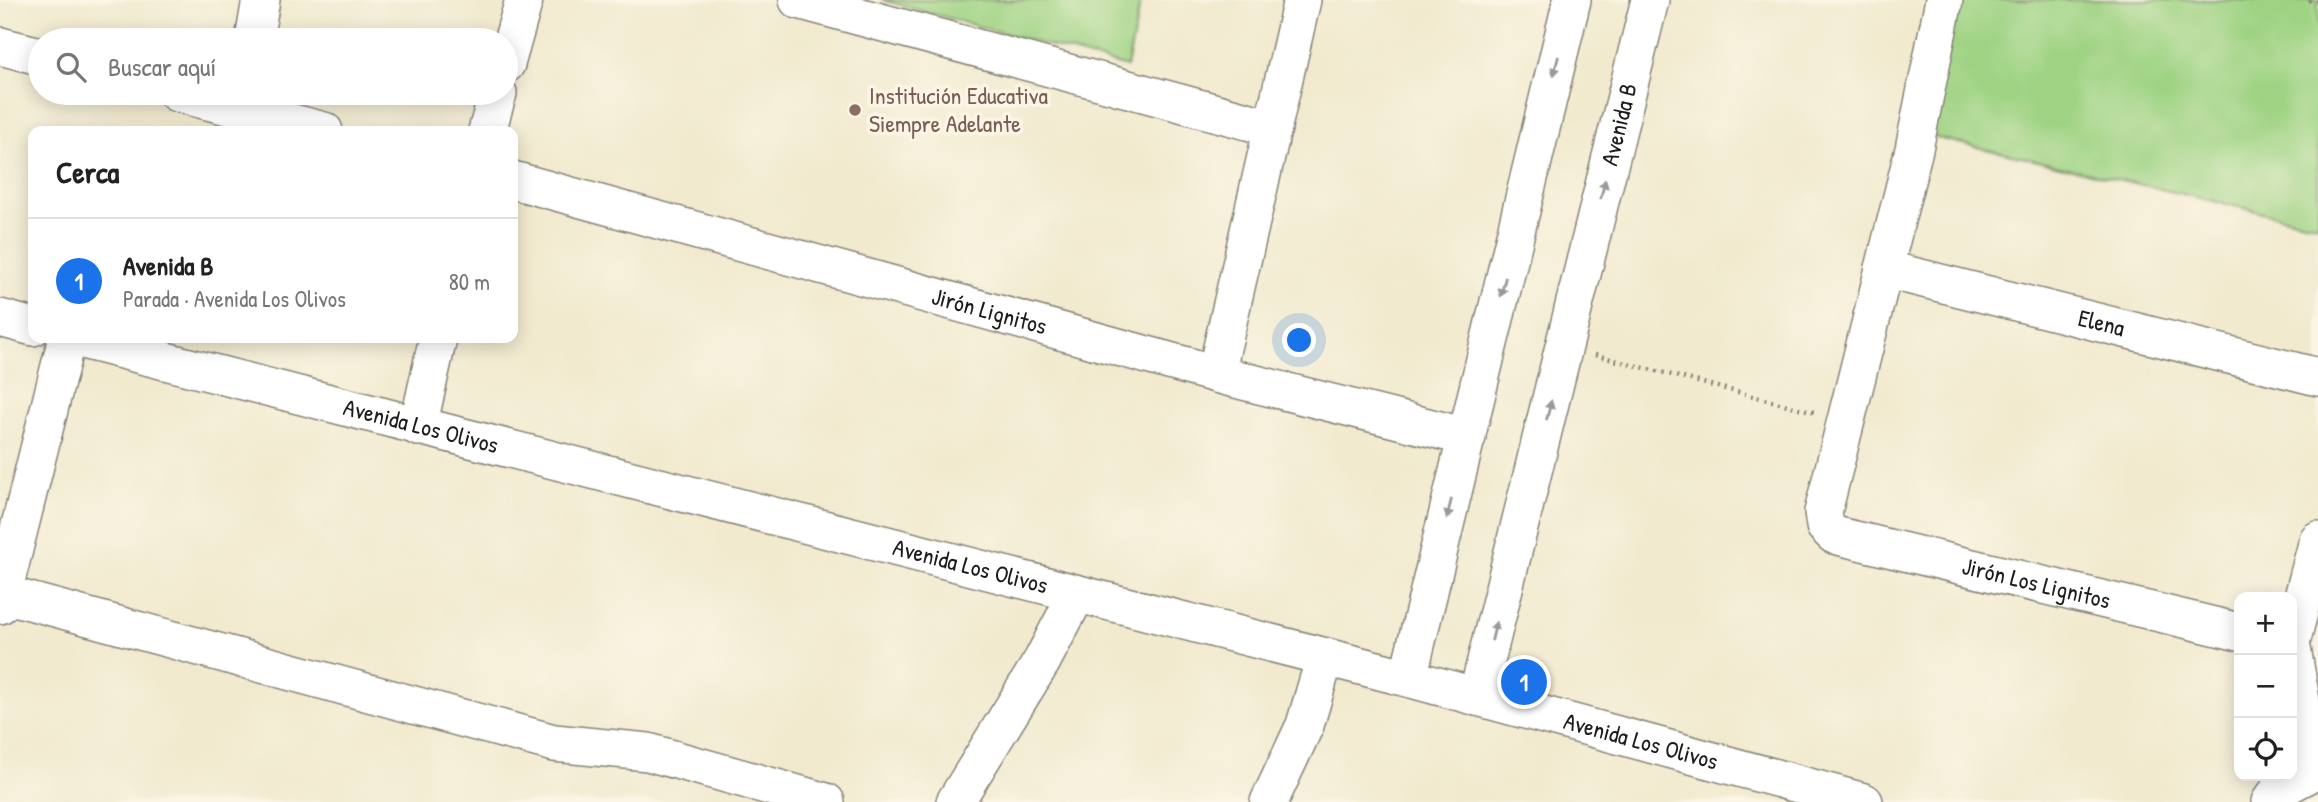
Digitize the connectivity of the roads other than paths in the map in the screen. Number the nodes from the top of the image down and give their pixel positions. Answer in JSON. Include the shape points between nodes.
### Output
{"nodes":[{"id":1,"x":261,"y":0,"type":"edge"},
{"id":2,"x":524,"y":0,"type":"edge"},
{"id":3,"x":798,"y":0,"type":"edge"},
{"id":4,"x":1302,"y":0,"type":"edge"},
{"id":5,"x":1572,"y":0,"type":"edge"},
{"id":6,"x":1650,"y":0,"type":"edge"},
{"id":7,"x":1944,"y":0,"type":"edge"},
{"id":8,"x":256,"y":28,"type":"edge"},
{"id":9,"x":516,"y":28,"type":"edge"},
{"id":10,"x":0,"y":46,"type":"edge"},
{"id":11,"x":28,"y":53,"type":"edge"},
{"id":12,"x":252,"y":105,"type":"edge"},
{"id":13,"x":495,"y":105,"type":"edge"},
{"id":14,"x":310,"y":126,"type":"edge"},
{"id":15,"x":488,"y":126,"type":"edge"},
{"id":16,"x":1273,"y":128,"type":"junction"},
{"id":17,"x":518,"y":181,"type":"edge"},
{"id":18,"x":1884,"y":269,"type":"junction"},
{"id":19,"x":0,"y":318,"type":"edge"},
{"id":20,"x":28,"y":326,"type":"edge"},
{"id":21,"x":66,"y":343,"type":"edge"},
{"id":22,"x":94,"y":343,"type":"edge"},
{"id":23,"x":437,"y":343,"type":"edge"},
{"id":24,"x":1216,"y":374,"type":"junction"},
{"id":25,"x":2318,"y":377,"type":"edge"},
{"id":26,"x":418,"y":426,"type":"junction"},
{"id":27,"x":1467,"y":436,"type":"junction"},
{"id":28,"x":2318,"y":540,"type":"edge"},
{"id":29,"x":1077,"y":594,"type":"junction"},
{"id":30,"x":1,"y":597,"type":"edge"},
{"id":31,"x":2297,"y":620,"type":"edge"},
{"id":32,"x":2234,"y":631,"type":"edge"},
{"id":33,"x":2293,"y":655,"type":"edge"},
{"id":34,"x":1325,"y":657,"type":"junction"},
{"id":35,"x":1408,"y":678,"type":"junction"},
{"id":36,"x":1477,"y":697,"type":"junction"},
{"id":37,"x":2315,"y":770,"type":"edge"},
{"id":38,"x":826,"y":802,"type":"edge"},
{"id":39,"x":955,"y":802,"type":"edge"},
{"id":40,"x":1269,"y":802,"type":"edge"},
{"id":41,"x":1864,"y":802,"type":"edge"},
{"id":42,"x":2270,"y":802,"type":"edge"}],
"edges":[{"from":1,"to":8,"type":"street"},
{"from":2,"to":9,"type":"street"},
{"from":3,"to":16,"type":"street"},
{"from":4,"to":16,"type":"street"},
{"from":5,"to":27,"type":"street","one_way":true},
{"from":36,"to":6,"type":"street","name":"Avenida B","one_way":true},
{"from":7,"to":18,"type":"street"},
{"from":10,"to":11,"type":"street"},
{"from":12,"to":14,"type":"street"},
{"from":13,"to":15,"type":"street"},
{"from":16,"to":24,"type":"street"},
{"from":17,"to":24,"type":"street","name":"Jirón Lignitos"},
{"from":18,"to":25,"type":"street","name":"Elena"},
{"from":18,"to":32,"type":"street","name":"Jirón Los Lignitos","via":[[1823,512],[1825,526],[1834,534]]},
{"from":19,"to":20,"type":"street"},
{"from":21,"to":30,"type":"street"},
{"from":22,"to":26,"type":"street","name":"Avenida Los Olivos"},
{"from":23,"to":26,"type":"street"},
{"from":24,"to":27,"type":"street","name":"Jirón Lignitos"},
{"from":26,"to":29,"type":"street","name":"Avenida Los Olivos"},
{"from":27,"to":35,"type":"street","one_way":true},
{"from":28,"to":31,"type":"street"},
{"from":29,"to":34,"type":"street","name":"Avenida Los Olivos"},
{"from":29,"to":39,"type":"street","via":[[1042,661]]},
{"from":30,"to":38,"type":"street","via":[[554,743],[648,752]]},
{"from":33,"to":37,"type":"street"},
{"from":34,"to":35,"type":"street","name":"Avenida Los Olivos"},
{"from":34,"to":40,"type":"street","via":[[1305,725]]},
{"from":35,"to":36,"type":"street","name":"Avenida Los Olivos"},
{"from":36,"to":41,"type":"street","name":"Avenida Los Olivos"},
{"from":37,"to":42,"type":"street","via":[[2280,789]]}]}
